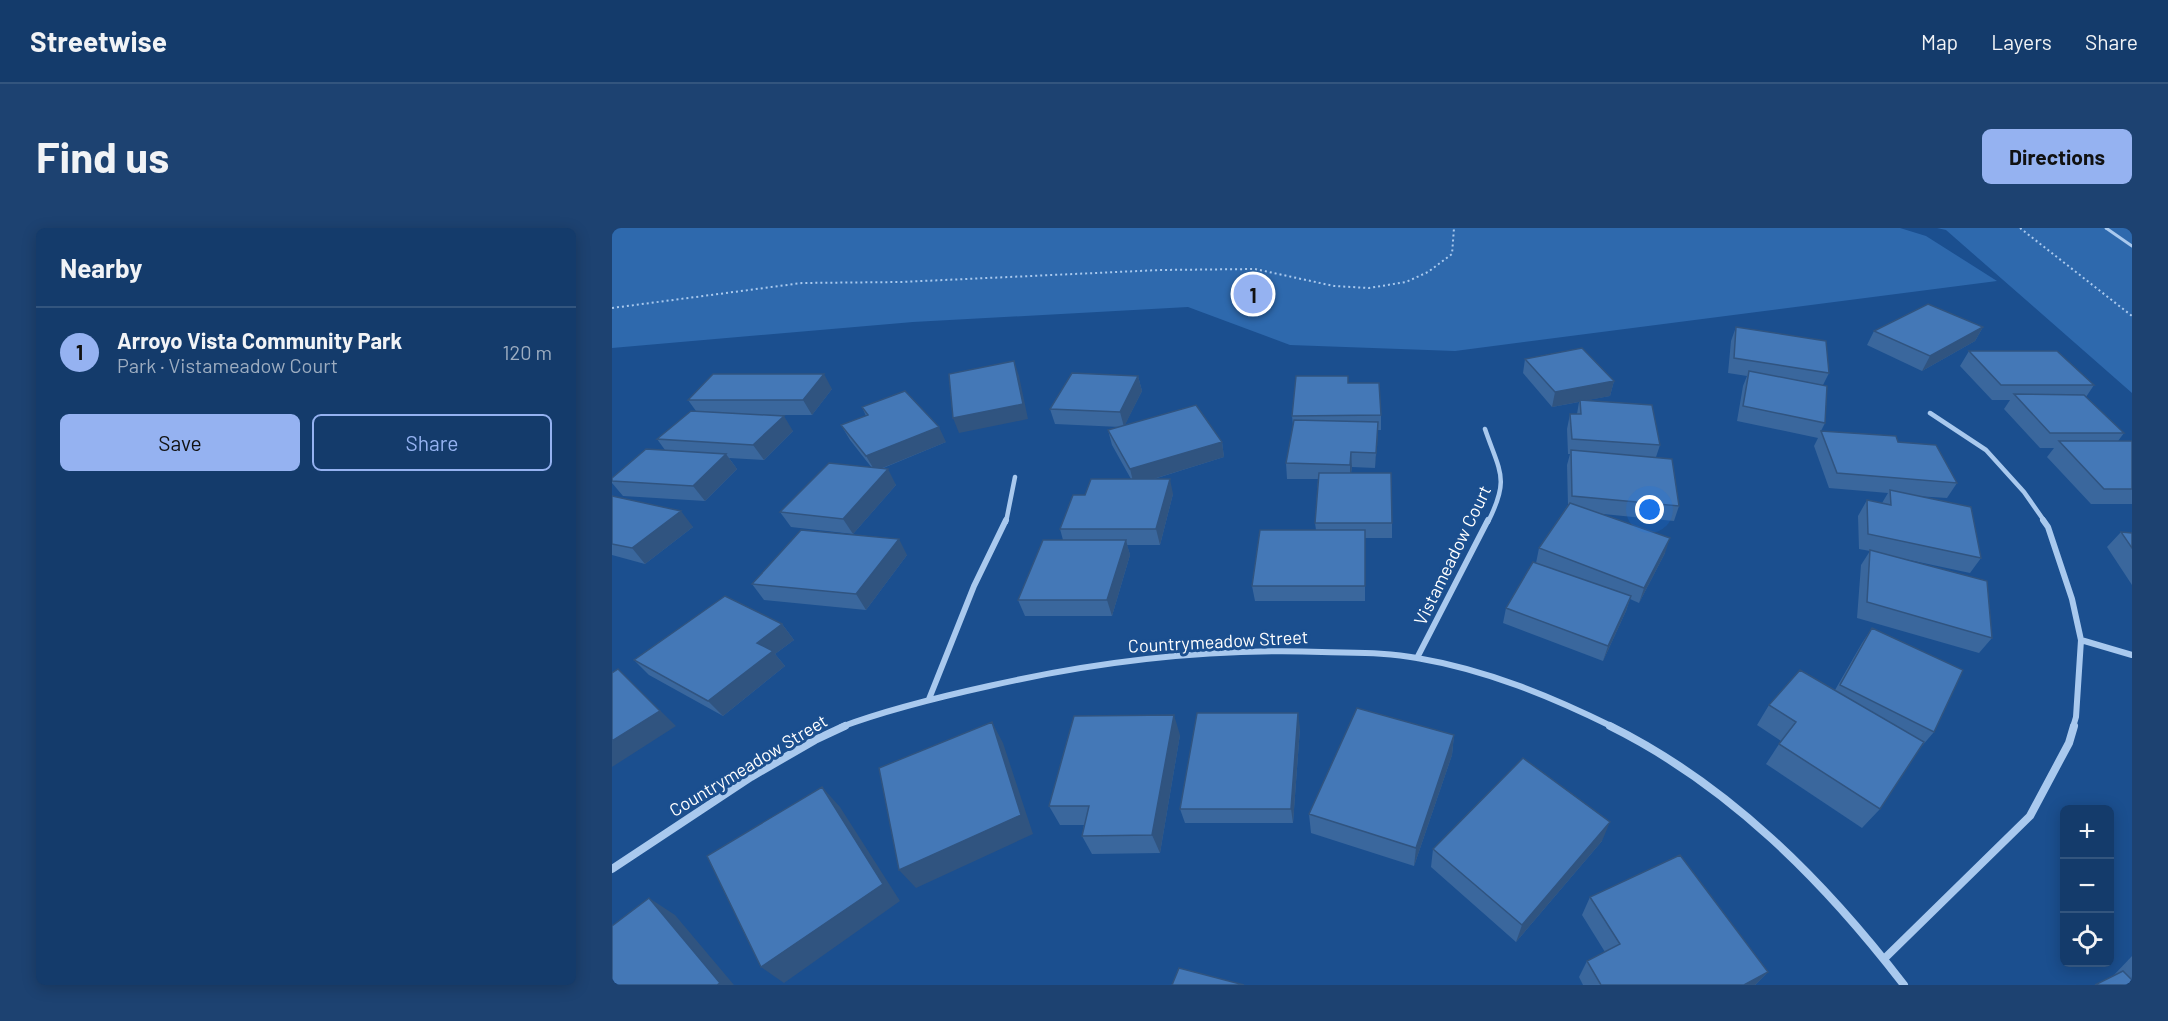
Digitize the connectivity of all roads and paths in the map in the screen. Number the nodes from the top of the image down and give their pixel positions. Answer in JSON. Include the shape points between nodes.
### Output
{"nodes":[{"id":1,"x":1454,"y":228,"type":"edge"},
{"id":2,"x":2020,"y":228,"type":"edge"},
{"id":3,"x":2106,"y":228,"type":"edge"},
{"id":4,"x":2132,"y":246,"type":"edge"},
{"id":5,"x":612,"y":308,"type":"edge"},
{"id":6,"x":2132,"y":316,"type":"edge"},
{"id":7,"x":1930,"y":413,"type":"dead end"},
{"id":8,"x":1485,"y":429,"type":"dead end"},
{"id":9,"x":1016,"y":477,"type":"dead end"},
{"id":10,"x":2081,"y":640,"type":"junction"},
{"id":11,"x":2132,"y":654,"type":"edge"},
{"id":12,"x":1417,"y":658,"type":"junction"},
{"id":13,"x":929,"y":699,"type":"junction"},
{"id":14,"x":612,"y":869,"type":"edge"},
{"id":15,"x":1885,"y":958,"type":"junction"},
{"id":16,"x":1904,"y":985,"type":"edge"}],
"edges":[{"from":1,"to":5,"type":"path","via":[[1452,254],[1436,266],[1406,282],[1369,288],[1334,286],[1255,269],[1160,270],[802,284]]},
{"from":2,"to":6,"type":"path"},
{"from":3,"to":4,"type":"lane"},
{"from":7,"to":10,"type":"street","via":[[1986,450],[2024,492],[2048,527],[2072,598]]},
{"from":8,"to":12,"type":"street","name":"Vistameadow Court","via":[[1503,481],[1500,498]]},
{"from":9,"to":13,"type":"street","via":[[1006,521],[974,586]]},
{"from":10,"to":11,"type":"street"},
{"from":10,"to":15,"type":"street","via":[[2076,717],[2068,743],[2030,816]]},
{"from":12,"to":13,"type":"street","name":"Countrymeadow Street","via":[[1305,650],[1206,652],[1103,662]]},
{"from":12,"to":15,"type":"street","name":"Countrymeadow Street","via":[[1528,688],[1626,732],[1711,789],[1759,827],[1821,885]]},
{"from":13,"to":14,"type":"street","name":"Countrymeadow Street","via":[[840,728],[794,752]]},
{"from":15,"to":16,"type":"street","name":"Countrymeadow Street"}]}
